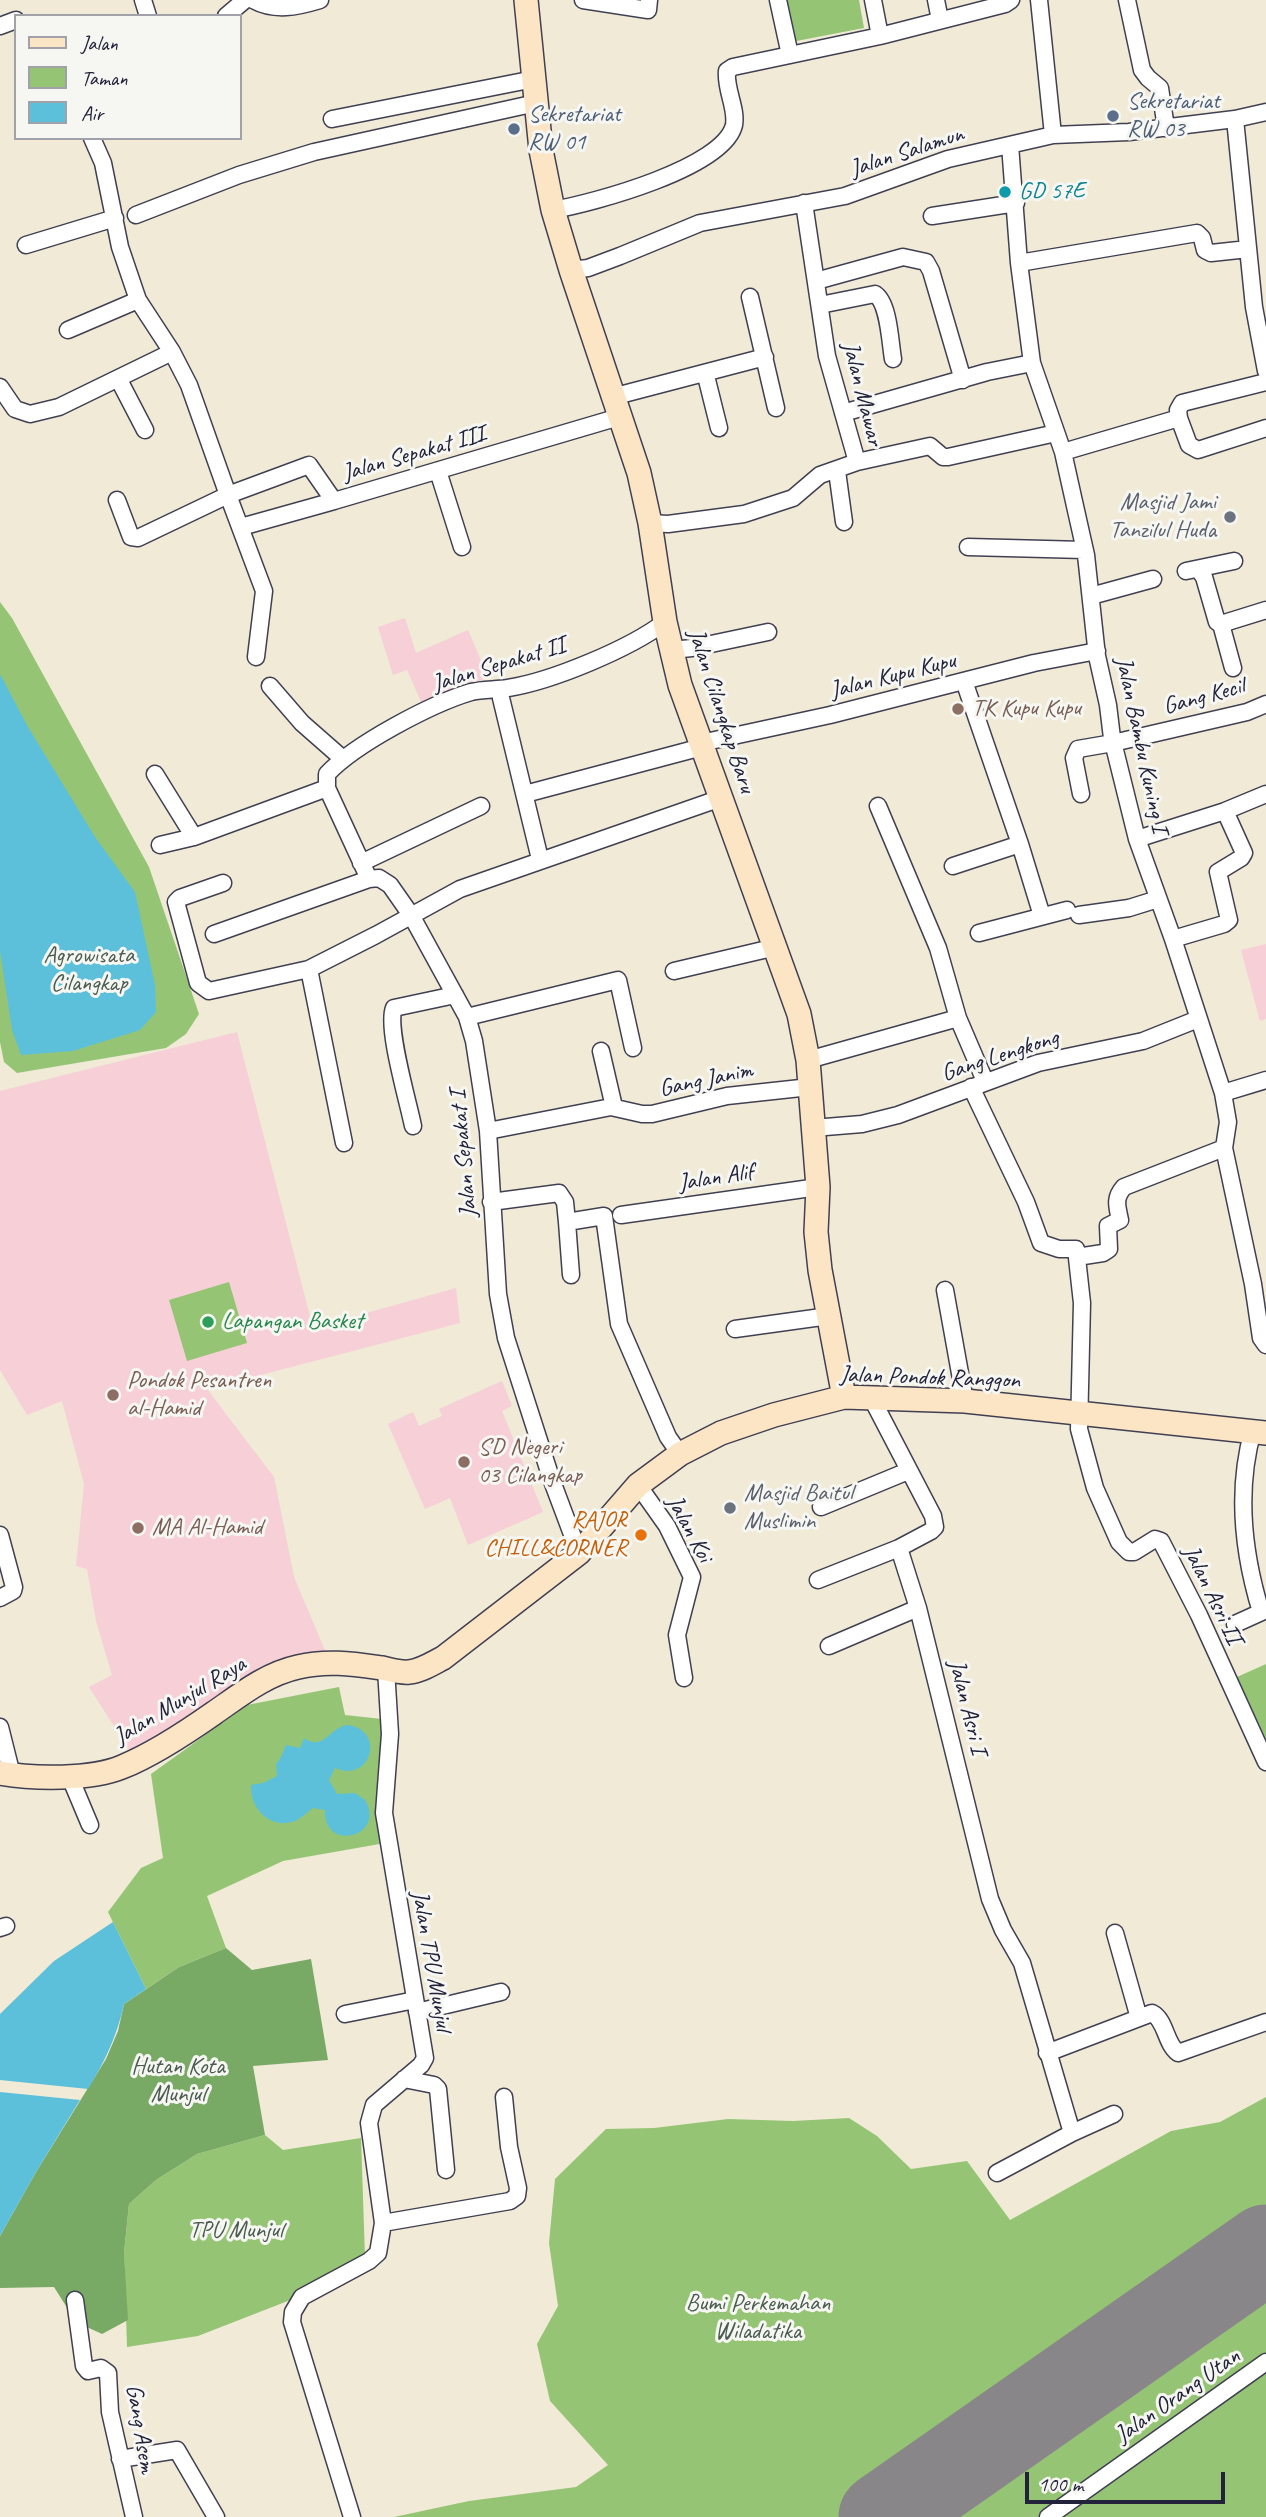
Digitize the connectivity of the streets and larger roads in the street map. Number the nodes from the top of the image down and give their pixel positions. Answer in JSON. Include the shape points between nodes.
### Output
{"nodes":[{"id":1,"x":245,"y":0,"type":"edge"},
{"id":2,"x":253,"y":0,"type":"edge"},
{"id":3,"x":320,"y":0,"type":"edge"},
{"id":4,"x":526,"y":0,"type":"edge"},
{"id":5,"x":583,"y":0,"type":"edge"},
{"id":6,"x":649,"y":0,"type":"edge"},
{"id":7,"x":778,"y":0,"type":"edge"},
{"id":8,"x":873,"y":0,"type":"edge"},
{"id":9,"x":936,"y":0,"type":"edge"},
{"id":10,"x":1011,"y":0,"type":"edge"},
{"id":11,"x":1039,"y":0,"type":"edge"},
{"id":12,"x":1127,"y":0,"type":"edge"},
{"id":13,"x":228,"y":14,"type":"edge"},
{"id":14,"x":940,"y":20,"type":"junction"},
{"id":15,"x":880,"y":36,"type":"junction"},
{"id":16,"x":790,"y":55,"type":"junction"},
{"id":17,"x":534,"y":79,"type":"junction"},
{"id":18,"x":537,"y":103,"type":"junction"},
{"id":19,"x":1266,"y":112,"type":"edge"},
{"id":20,"x":1235,"y":119,"type":"junction"},
{"id":21,"x":332,"y":120,"type":"dead end"},
{"id":22,"x":1166,"y":128,"type":"junction"},
{"id":23,"x":1053,"y":135,"type":"junction"},
{"id":24,"x":93,"y":140,"type":"edge"},
{"id":25,"x":1010,"y":145,"type":"junction"},
{"id":26,"x":804,"y":203,"type":"junction"},
{"id":27,"x":1016,"y":203,"type":"junction"},
{"id":28,"x":553,"y":210,"type":"junction"},
{"id":29,"x":136,"y":215,"type":"dead end"},
{"id":30,"x":932,"y":216,"type":"dead end"},
{"id":31,"x":115,"y":218,"type":"junction"},
{"id":32,"x":26,"y":245,"type":"dead end"},
{"id":33,"x":1248,"y":249,"type":"junction"},
{"id":34,"x":1019,"y":263,"type":"junction"},
{"id":35,"x":571,"y":270,"type":"junction"},
{"id":36,"x":816,"y":281,"type":"junction"},
{"id":37,"x":750,"y":297,"type":"dead end"},
{"id":38,"x":138,"y":300,"type":"junction"},
{"id":39,"x":820,"y":304,"type":"junction"},
{"id":40,"x":1260,"y":306,"type":"edge"},
{"id":41,"x":68,"y":330,"type":"dead end"},
{"id":42,"x":1263,"y":339,"type":"edge"},
{"id":43,"x":172,"y":352,"type":"junction"},
{"id":44,"x":765,"y":359,"type":"junction"},
{"id":45,"x":893,"y":359,"type":"dead end"},
{"id":46,"x":1032,"y":363,"type":"junction"},
{"id":47,"x":1266,"y":371,"type":"edge"},
{"id":48,"x":706,"y":376,"type":"junction"},
{"id":49,"x":118,"y":380,"type":"junction"},
{"id":50,"x":963,"y":380,"type":"junction"},
{"id":51,"x":1266,"y":382,"type":"edge"},
{"id":52,"x":0,"y":387,"type":"edge"},
{"id":53,"x":615,"y":405,"type":"junction"},
{"id":54,"x":776,"y":408,"type":"dead end"},
{"id":55,"x":6,"y":411,"type":"edge"},
{"id":56,"x":842,"y":413,"type":"junction"},
{"id":57,"x":1179,"y":418,"type":"junction"},
{"id":58,"x":719,"y":428,"type":"dead end"},
{"id":59,"x":1266,"y":428,"type":"edge"},
{"id":60,"x":145,"y":430,"type":"dead end"},
{"id":61,"x":1056,"y":433,"type":"junction"},
{"id":62,"x":1063,"y":452,"type":"junction"},
{"id":63,"x":857,"y":462,"type":"junction"},
{"id":64,"x":438,"y":471,"type":"junction"},
{"id":65,"x":836,"y":471,"type":"junction"},
{"id":66,"x":228,"y":495,"type":"junction"},
{"id":67,"x":117,"y":500,"type":"dead end"},
{"id":68,"x":334,"y":501,"type":"junction"},
{"id":69,"x":844,"y":522,"type":"dead end"},
{"id":70,"x":650,"y":523,"type":"junction"},
{"id":71,"x":241,"y":527,"type":"junction"},
{"id":72,"x":968,"y":547,"type":"dead end"},
{"id":73,"x":463,"y":548,"type":"dead end"},
{"id":74,"x":1084,"y":550,"type":"junction"},
{"id":75,"x":1234,"y":561,"type":"dead end"},
{"id":76,"x":1153,"y":579,"type":"dead end"},
{"id":77,"x":1091,"y":596,"type":"junction"},
{"id":78,"x":1266,"y":610,"type":"edge"},
{"id":79,"x":665,"y":622,"type":"junction"},
{"id":80,"x":1221,"y":624,"type":"junction"},
{"id":81,"x":768,"y":632,"type":"dead end"},
{"id":82,"x":671,"y":650,"type":"junction"},
{"id":83,"x":1097,"y":650,"type":"junction"},
{"id":84,"x":256,"y":657,"type":"dead end"},
{"id":85,"x":1233,"y":668,"type":"dead end"},
{"id":86,"x":964,"y":681,"type":"junction"},
{"id":87,"x":270,"y":686,"type":"dead end"},
{"id":88,"x":501,"y":698,"type":"dead end"},
{"id":89,"x":1266,"y":704,"type":"edge"},
{"id":90,"x":1113,"y":743,"type":"junction"},
{"id":91,"x":701,"y":745,"type":"junction"},
{"id":92,"x":342,"y":759,"type":"junction"},
{"id":93,"x":155,"y":774,"type":"dead end"},
{"id":94,"x":327,"y":788,"type":"junction"},
{"id":95,"x":525,"y":794,"type":"junction"},
{"id":96,"x":1080,"y":794,"type":"dead end"},
{"id":97,"x":1266,"y":794,"type":"edge"},
{"id":98,"x":721,"y":798,"type":"junction"},
{"id":99,"x":481,"y":806,"type":"dead end"},
{"id":100,"x":878,"y":806,"type":"dead end"},
{"id":101,"x":1225,"y":811,"type":"junction"},
{"id":102,"x":194,"y":837,"type":"junction"},
{"id":103,"x":1137,"y":839,"type":"junction"},
{"id":104,"x":1020,"y":844,"type":"junction"},
{"id":105,"x":160,"y":845,"type":"dead end"},
{"id":106,"x":540,"y":855,"type":"dead end"},
{"id":107,"x":361,"y":863,"type":"junction"},
{"id":108,"x":953,"y":866,"type":"dead end"},
{"id":109,"x":369,"y":879,"type":"junction"},
{"id":110,"x":223,"y":883,"type":"dead end"},
{"id":111,"x":1158,"y":899,"type":"junction"},
{"id":112,"x":411,"y":915,"type":"junction"},
{"id":113,"x":1042,"y":916,"type":"junction"},
{"id":114,"x":979,"y":933,"type":"dead end"},
{"id":115,"x":214,"y":934,"type":"dead end"},
{"id":116,"x":1173,"y":939,"type":"junction"},
{"id":117,"x":776,"y":947,"type":"junction"},
{"id":118,"x":309,"y":969,"type":"junction"},
{"id":119,"x":674,"y":971,"type":"dead end"},
{"id":120,"x":454,"y":995,"type":"junction"},
{"id":121,"x":467,"y":1017,"type":"junction"},
{"id":122,"x":958,"y":1017,"type":"junction"},
{"id":123,"x":1198,"y":1019,"type":"junction"},
{"id":124,"x":633,"y":1048,"type":"dead end"},
{"id":125,"x":601,"y":1051,"type":"dead end"},
{"id":126,"x":808,"y":1060,"type":"junction"},
{"id":127,"x":1266,"y":1080,"type":"edge"},
{"id":128,"x":978,"y":1084,"type":"junction"},
{"id":129,"x":810,"y":1087,"type":"junction"},
{"id":130,"x":1223,"y":1093,"type":"junction"},
{"id":131,"x":614,"y":1107,"type":"junction"},
{"id":132,"x":414,"y":1125,"type":"dead end"},
{"id":133,"x":813,"y":1128,"type":"junction"},
{"id":134,"x":488,"y":1131,"type":"junction"},
{"id":135,"x":344,"y":1143,"type":"dead end"},
{"id":136,"x":1224,"y":1148,"type":"junction"},
{"id":137,"x":818,"y":1187,"type":"junction"},
{"id":138,"x":491,"y":1202,"type":"junction"},
{"id":139,"x":612,"y":1216,"type":"junction"},
{"id":140,"x":567,"y":1223,"type":"junction"},
{"id":141,"x":1077,"y":1257,"type":"junction"},
{"id":142,"x":571,"y":1275,"type":"dead end"},
{"id":143,"x":945,"y":1290,"type":"dead end"},
{"id":144,"x":829,"y":1316,"type":"junction"},
{"id":145,"x":735,"y":1329,"type":"dead end"},
{"id":146,"x":1266,"y":1345,"type":"edge"},
{"id":147,"x":844,"y":1397,"type":"junction"},
{"id":148,"x":872,"y":1399,"type":"junction"},
{"id":149,"x":965,"y":1401,"type":"junction"},
{"id":150,"x":1078,"y":1413,"type":"junction"},
{"id":151,"x":1260,"y":1431,"type":"edge"},
{"id":152,"x":680,"y":1454,"type":"junction"},
{"id":153,"x":908,"y":1471,"type":"junction"},
{"id":154,"x":638,"y":1485,"type":"junction"},
{"id":155,"x":821,"y":1507,"type":"dead end"},
{"id":156,"x":0,"y":1535,"type":"edge"},
{"id":157,"x":899,"y":1548,"type":"junction"},
{"id":158,"x":579,"y":1553,"type":"junction"},
{"id":159,"x":818,"y":1580,"type":"dead end"},
{"id":160,"x":0,"y":1598,"type":"edge"},
{"id":161,"x":918,"y":1608,"type":"junction"},
{"id":162,"x":1264,"y":1611,"type":"edge"},
{"id":163,"x":1235,"y":1625,"type":"dead end"},
{"id":164,"x":829,"y":1646,"type":"dead end"},
{"id":165,"x":386,"y":1669,"type":"junction"},
{"id":166,"x":684,"y":1678,"type":"dead end"},
{"id":167,"x":0,"y":1727,"type":"edge"},
{"id":168,"x":1266,"y":1762,"type":"edge"},
{"id":169,"x":6,"y":1774,"type":"edge"},
{"id":170,"x":69,"y":1775,"type":"junction"},
{"id":171,"x":90,"y":1825,"type":"dead end"},
{"id":172,"x":1115,"y":1933,"type":"dead end"},
{"id":173,"x":501,"y":1992,"type":"dead end"},
{"id":174,"x":416,"y":2006,"type":"junction"},
{"id":175,"x":345,"y":2014,"type":"dead end"},
{"id":176,"x":1139,"y":2018,"type":"junction"},
{"id":177,"x":1266,"y":2022,"type":"edge"},
{"id":178,"x":1047,"y":2053,"type":"junction"},
{"id":179,"x":404,"y":2079,"type":"junction"},
{"id":180,"x":504,"y":2097,"type":"dead end"},
{"id":181,"x":1114,"y":2114,"type":"dead end"},
{"id":182,"x":1072,"y":2133,"type":"junction"},
{"id":183,"x":446,"y":2170,"type":"dead end"},
{"id":184,"x":997,"y":2173,"type":"dead end"},
{"id":185,"x":383,"y":2223,"type":"junction"},
{"id":186,"x":75,"y":2300,"type":"dead end"},
{"id":187,"x":1266,"y":2362,"type":"edge"},
{"id":188,"x":120,"y":2459,"type":"junction"},
{"id":189,"x":134,"y":2517,"type":"edge"},
{"id":190,"x":216,"y":2517,"type":"edge"},
{"id":191,"x":352,"y":2517,"type":"edge"},
{"id":192,"x":1048,"y":2517,"type":"edge"}],
"edges":[{"from":1,"to":13,"type":"street"},
{"from":2,"to":3,"type":"street","via":[[265,7],[287,8]]},
{"from":4,"to":17,"type":"street","name":"Jalan Cilangkap Baru"},
{"from":5,"to":6,"type":"street","via":[[648,9]]},
{"from":7,"to":16,"type":"street"},
{"from":8,"to":15,"type":"street"},
{"from":9,"to":14,"type":"street"},
{"from":10,"to":14,"type":"street"},
{"from":11,"to":23,"type":"street"},
{"from":12,"to":22,"type":"street","via":[[1142,70],[1160,88]]},
{"from":14,"to":15,"type":"street"},
{"from":15,"to":16,"type":"street"},
{"from":16,"to":28,"type":"street","via":[[727,71],[734,124],[697,162],[650,183]]},
{"from":17,"to":18,"type":"street","name":"Jalan Cilangkap Baru"},
{"from":17,"to":21,"type":"street"},
{"from":18,"to":28,"type":"street","name":"Jalan Cilangkap Baru"},
{"from":18,"to":29,"type":"street","via":[[314,152]]},
{"from":19,"to":20,"type":"street","name":"Jalan Salamun"},
{"from":20,"to":22,"type":"street","name":"Jalan Salamun"},
{"from":20,"to":33,"type":"street"},
{"from":22,"to":23,"type":"street","name":"Jalan Salamun"},
{"from":23,"to":25,"type":"street","name":"Jalan Salamun"},
{"from":24,"to":31,"type":"street"},
{"from":25,"to":26,"type":"street","name":"Jalan Salamun","via":[[948,159],[845,196]]},
{"from":25,"to":27,"type":"street","name":"Jalan Bambu Kuning I"},
{"from":26,"to":35,"type":"street","name":"Jalan Salamun","via":[[700,223],[588,268]]},
{"from":26,"to":36,"type":"street","name":"Jalan Mawar"},
{"from":27,"to":30,"type":"street"},
{"from":27,"to":34,"type":"street","name":"Jalan Bambu Kuning I"},
{"from":28,"to":35,"type":"street","name":"Jalan Cilangkap Baru"},
{"from":31,"to":32,"type":"street"},
{"from":31,"to":38,"type":"street"},
{"from":33,"to":34,"type":"street","via":[[1211,254],[1198,233]]},
{"from":33,"to":40,"type":"street"},
{"from":34,"to":46,"type":"street","name":"Jalan Bambu Kuning I"},
{"from":35,"to":53,"type":"street","name":"Jalan Cilangkap Baru"},
{"from":36,"to":39,"type":"street","name":"Jalan Mawar"},
{"from":36,"to":50,"type":"street","via":[[903,257],[926,262]]},
{"from":37,"to":44,"type":"street"},
{"from":38,"to":41,"type":"street"},
{"from":38,"to":43,"type":"street"},
{"from":39,"to":45,"type":"street","via":[[875,293],[879,296]]},
{"from":39,"to":56,"type":"street","name":"Jalan Mawar"},
{"from":40,"to":42,"type":"street"},
{"from":42,"to":47,"type":"street"},
{"from":43,"to":49,"type":"street"},
{"from":43,"to":66,"type":"street","via":[[189,385]]},
{"from":44,"to":48,"type":"street"},
{"from":44,"to":53,"type":"street"},
{"from":44,"to":54,"type":"street"},
{"from":46,"to":50,"type":"street"},
{"from":46,"to":61,"type":"street","name":"Jalan Bambu Kuning I"},
{"from":48,"to":53,"type":"street"},
{"from":48,"to":58,"type":"street"},
{"from":49,"to":55,"type":"street","via":[[59,407],[30,414]]},
{"from":49,"to":60,"type":"street"},
{"from":50,"to":56,"type":"street"},
{"from":51,"to":57,"type":"street","via":[[1182,403]]},
{"from":52,"to":55,"type":"street"},
{"from":53,"to":64,"type":"street","name":"Jalan Sepakat III"},
{"from":53,"to":70,"type":"street","name":"Jalan Cilangkap Baru","via":[[639,473]]},
{"from":56,"to":63,"type":"street","name":"Jalan Mawar"},
{"from":57,"to":59,"type":"street","via":[[1189,445],[1198,450]]},
{"from":57,"to":62,"type":"street"},
{"from":61,"to":62,"type":"street","name":"Jalan Bambu Kuning I"},
{"from":61,"to":63,"type":"street","via":[[948,457],[930,446]]},
{"from":62,"to":74,"type":"street","name":"Jalan Bambu Kuning I"},
{"from":63,"to":65,"type":"street","name":"Jalan Mawar"},
{"from":64,"to":68,"type":"street","name":"Jalan Sepakat III"},
{"from":64,"to":73,"type":"street"},
{"from":65,"to":69,"type":"street"},
{"from":65,"to":70,"type":"street","name":"Jalan Mawar","via":[[820,475],[793,498],[744,514]]},
{"from":66,"to":67,"type":"street","via":[[134,539]]},
{"from":66,"to":68,"type":"street","name":"Jalan Sepakat III","via":[[309,465]]},
{"from":66,"to":71,"type":"street"},
{"from":68,"to":71,"type":"street"},
{"from":70,"to":79,"type":"street","name":"Jalan Cilangkap Baru"},
{"from":71,"to":84,"type":"street","via":[[264,590]]},
{"from":72,"to":74,"type":"street"},
{"from":74,"to":77,"type":"street","name":"Jalan Bambu Kuning I"},
{"from":75,"to":80,"type":"street","via":[[1193,570],[1204,577],[1214,617]]},
{"from":76,"to":77,"type":"street"},
{"from":77,"to":83,"type":"street","name":"Jalan Bambu Kuning I"},
{"from":78,"to":80,"type":"street"},
{"from":79,"to":82,"type":"street","name":"Jalan Cilangkap Baru"},
{"from":79,"to":92,"type":"street","name":"Jalan Sepakat II","via":[[636,642],[544,680],[468,693],[417,715]]},
{"from":80,"to":85,"type":"street"},
{"from":81,"to":82,"type":"street"},
{"from":82,"to":91,"type":"street","name":"Jalan Cilangkap Baru"},
{"from":83,"to":86,"type":"street","name":"Jalan Kupu Kupu"},
{"from":83,"to":90,"type":"street","name":"Jalan Bambu Kuning I"},
{"from":86,"to":91,"type":"street","name":"Jalan Kupu Kupu"},
{"from":86,"to":104,"type":"street"},
{"from":87,"to":92,"type":"street"},
{"from":88,"to":95,"type":"street"},
{"from":89,"to":90,"type":"street","name":"Gang Kecil"},
{"from":90,"to":96,"type":"street","name":"Gang Kecil","via":[[1076,751]]},
{"from":90,"to":103,"type":"street","name":"Jalan Bambu Kuning I"},
{"from":91,"to":95,"type":"street","name":"Jalan Kupu Kupu"},
{"from":91,"to":98,"type":"street","name":"Jalan Cilangkap Baru"},
{"from":92,"to":94,"type":"street","via":[[327,774]]},
{"from":93,"to":102,"type":"street"},
{"from":94,"to":102,"type":"street"},
{"from":94,"to":107,"type":"street"},
{"from":95,"to":106,"type":"street"},
{"from":97,"to":101,"type":"street"},
{"from":98,"to":112,"type":"street","via":[[460,888]]},
{"from":98,"to":117,"type":"street","name":"Jalan Cilangkap Baru"},
{"from":99,"to":107,"type":"street"},
{"from":100,"to":122,"type":"street","via":[[938,948]]},
{"from":101,"to":103,"type":"street"},
{"from":101,"to":116,"type":"street","via":[[1244,853],[1218,872],[1229,920]]},
{"from":102,"to":105,"type":"street"},
{"from":103,"to":111,"type":"street","name":"Jalan Bambu Kuning I"},
{"from":104,"to":108,"type":"street"},
{"from":104,"to":113,"type":"street"},
{"from":107,"to":109,"type":"street"},
{"from":109,"to":112,"type":"street","name":"Jalan Sepakat I","via":[[379,878],[390,885]]},
{"from":109,"to":115,"type":"street"},
{"from":110,"to":118,"type":"street","via":[[176,902],[202,988]]},
{"from":111,"to":113,"type":"street","via":[[1129,908]]},
{"from":111,"to":116,"type":"street","name":"Jalan Bambu Kuning I"},
{"from":112,"to":118,"type":"street"},
{"from":112,"to":120,"type":"street","name":"Jalan Sepakat I"},
{"from":113,"to":114,"type":"street"},
{"from":116,"to":123,"type":"street","name":"Jalan Bambu Kuning I"},
{"from":117,"to":119,"type":"street"},
{"from":117,"to":126,"type":"street","name":"Jalan Cilangkap Baru","via":[[799,1014]]},
{"from":118,"to":135,"type":"street"},
{"from":120,"to":121,"type":"street","name":"Jalan Sepakat I"},
{"from":120,"to":132,"type":"street","via":[[394,1008],[392,1013]]},
{"from":121,"to":124,"type":"street","via":[[618,980]]},
{"from":121,"to":134,"type":"street","name":"Jalan Sepakat I"},
{"from":122,"to":126,"type":"street"},
{"from":122,"to":128,"type":"street"},
{"from":123,"to":128,"type":"street","name":"Gang Lengkong","via":[[1143,1041],[1038,1063]]},
{"from":123,"to":130,"type":"street","name":"Jalan Bambu Kuning I"},
{"from":125,"to":131,"type":"street"},
{"from":126,"to":129,"type":"street","name":"Jalan Cilangkap Baru"},
{"from":127,"to":130,"type":"street"},
{"from":128,"to":133,"type":"street","name":"Gang Lengkong","via":[[898,1115]]},
{"from":128,"to":141,"type":"street","via":[[1041,1243],[1076,1249]]},
{"from":129,"to":131,"type":"street","name":"Gang Janim","via":[[727,1096],[652,1114]]},
{"from":129,"to":133,"type":"street","name":"Jalan Cilangkap Baru"},
{"from":130,"to":136,"type":"street","name":"Jalan Bambu Kuning I","via":[[1228,1122]]},
{"from":131,"to":134,"type":"street","name":"Gang Janim"},
{"from":133,"to":137,"type":"street","name":"Jalan Cilangkap Baru"},
{"from":134,"to":138,"type":"street","name":"Jalan Sepakat I"},
{"from":136,"to":141,"type":"street","via":[[1124,1187],[1116,1202],[1120,1220],[1108,1226],[1109,1249]]},
{"from":136,"to":146,"type":"street","name":"Jalan Bambu Kuning I"},
{"from":137,"to":139,"type":"street","name":"Jalan Alif"},
{"from":137,"to":144,"type":"street","name":"Jalan Cilangkap Baru","via":[[816,1232]]},
{"from":138,"to":140,"type":"street","via":[[558,1193],[565,1202]]},
{"from":138,"to":158,"type":"street","name":"Jalan Sepakat I","via":[[506,1338]]},
{"from":139,"to":140,"type":"street","name":"Jalan Alif"},
{"from":139,"to":152,"type":"street","via":[[619,1324],[668,1437]]},
{"from":140,"to":142,"type":"street"},
{"from":141,"to":150,"type":"street","via":[[1082,1303]]},
{"from":143,"to":149,"type":"street"},
{"from":144,"to":145,"type":"street"},
{"from":144,"to":147,"type":"street","name":"Jalan Cilangkap Baru"},
{"from":147,"to":148,"type":"street","name":"Jalan Pondok Ranggon"},
{"from":147,"to":152,"type":"street","name":"Jalan Pondok Ranggon","via":[[721,1433]]},
{"from":148,"to":149,"type":"street","name":"Jalan Pondok Ranggon"},
{"from":148,"to":153,"type":"street"},
{"from":149,"to":150,"type":"street","name":"Jalan Pondok Ranggon"},
{"from":150,"to":151,"type":"street","name":"Jalan Pondok Ranggon"},
{"from":150,"to":168,"type":"street","name":"Jalan Asri II","via":[[1095,1488],[1119,1542],[1134,1552],[1155,1539],[1161,1541]]},
{"from":151,"to":162,"type":"street","via":[[1249,1444],[1242,1515],[1248,1558]]},
{"from":152,"to":154,"type":"street","name":"Jalan Pondok Ranggon"},
{"from":153,"to":155,"type":"street"},
{"from":153,"to":157,"type":"street","via":[[935,1527]]},
{"from":154,"to":158,"type":"street","name":"Jalan Pondok Ranggon"},
{"from":154,"to":166,"type":"street","name":"Jalan Koi","via":[[667,1526],[692,1577],[677,1635]]},
{"from":156,"to":160,"type":"street","via":[[14,1587]]},
{"from":157,"to":159,"type":"street"},
{"from":157,"to":161,"type":"street","name":"Jalan Asri I"},
{"from":158,"to":165,"type":"street","name":"Jalan Pondok Ranggon","via":[[443,1658],[409,1672]]},
{"from":161,"to":164,"type":"street"},
{"from":161,"to":178,"type":"street","name":"Jalan Asri I","via":[[990,1899],[1022,1963]]},
{"from":162,"to":163,"type":"street"},
{"from":165,"to":170,"type":"street","name":"Jalan Munjul Raya","via":[[332,1661],[279,1672],[121,1768]]},
{"from":165,"to":174,"type":"street","name":"Jalan TPU Munjul","via":[[390,1734],[384,1813]]},
{"from":167,"to":169,"type":"street"},
{"from":169,"to":170,"type":"street","name":"Jalan Munjul Raya"},
{"from":170,"to":171,"type":"street"},
{"from":172,"to":176,"type":"street"},
{"from":173,"to":174,"type":"street"},
{"from":174,"to":175,"type":"street"},
{"from":174,"to":179,"type":"street","name":"Jalan TPU Munjul","via":[[425,2058]]},
{"from":176,"to":177,"type":"street","via":[[1156,2014],[1178,2053]]},
{"from":176,"to":178,"type":"street"},
{"from":178,"to":182,"type":"street","name":"Jalan Asri I"},
{"from":179,"to":183,"type":"street","via":[[438,2089]]},
{"from":179,"to":185,"type":"street","name":"Jalan TPU Munjul","via":[[370,2113]]},
{"from":180,"to":185,"type":"street","via":[[517,2196],[510,2201]]},
{"from":181,"to":182,"type":"street"},
{"from":182,"to":184,"type":"street"},
{"from":185,"to":191,"type":"street","name":"Jalan TPU Munjul","via":[[378,2253],[302,2297],[293,2312],[292,2322]]},
{"from":186,"to":188,"type":"street","name":"Gang Asem","via":[[85,2369],[101,2368],[108,2373]]},
{"from":187,"to":192,"type":"street","name":"Jalan Orang Utan"},
{"from":188,"to":189,"type":"street","name":"Gang Asem"},
{"from":188,"to":190,"type":"street","via":[[177,2450]]}]}
